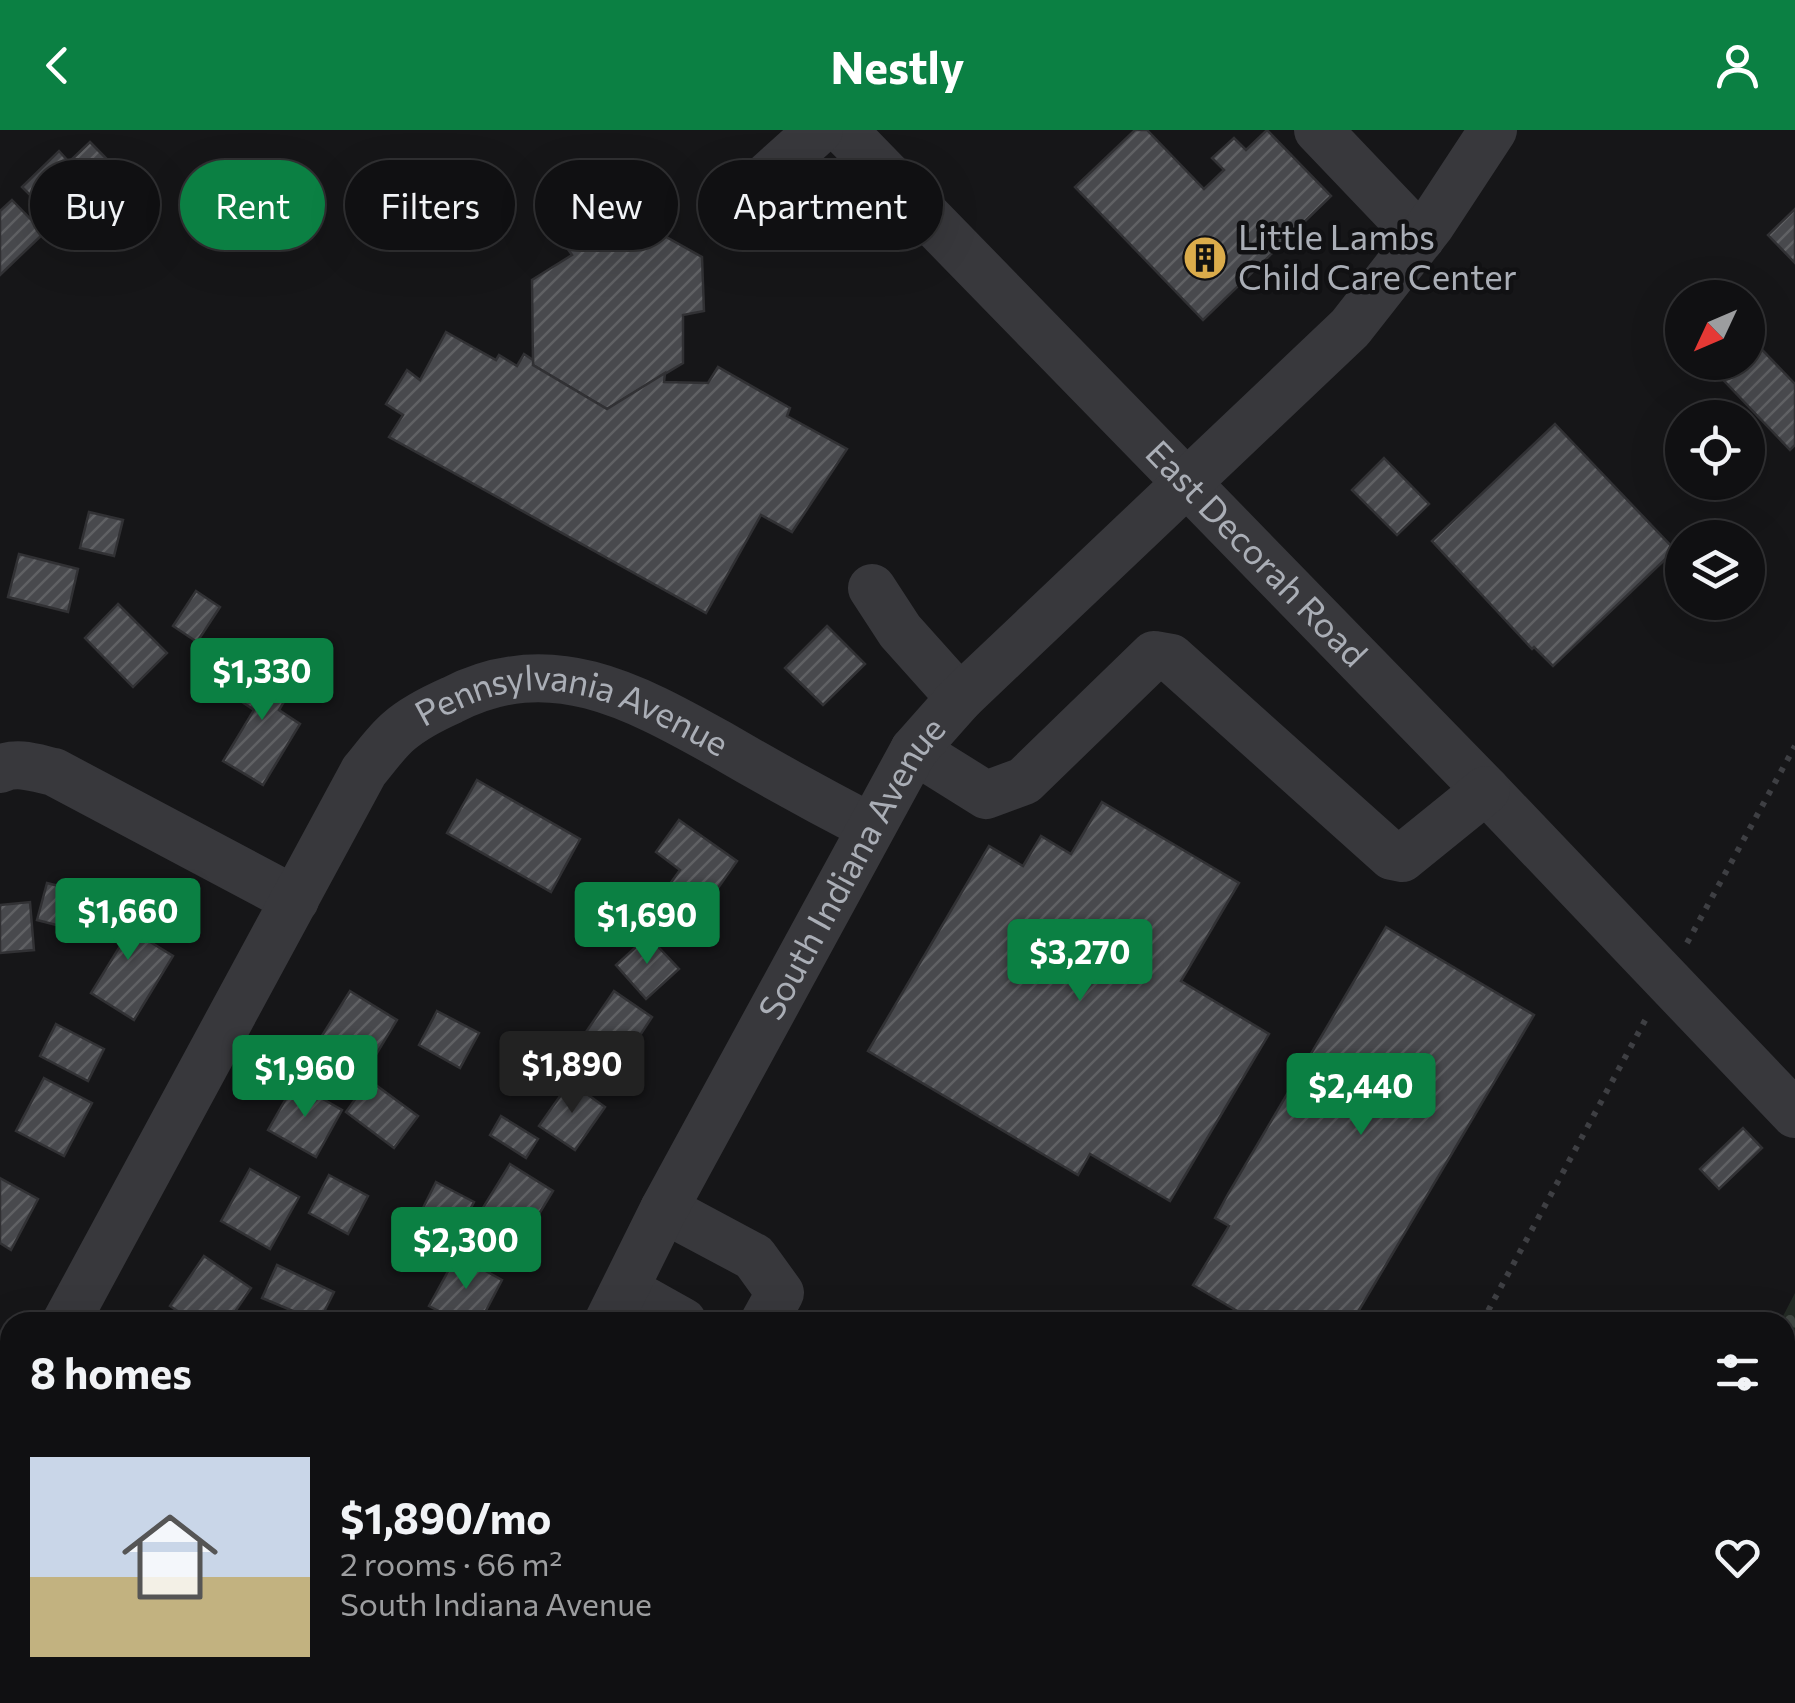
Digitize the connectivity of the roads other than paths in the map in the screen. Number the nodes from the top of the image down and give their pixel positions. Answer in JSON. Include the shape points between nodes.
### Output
{"nodes":[{"id":1,"x":818,"y":130,"type":"edge"},
{"id":2,"x":843,"y":130,"type":"edge"},
{"id":3,"x":1318,"y":130,"type":"edge"},
{"id":4,"x":1493,"y":130,"type":"edge"},
{"id":5,"x":786,"y":160,"type":"edge"},
{"id":6,"x":1421,"y":238,"type":"junction"},
{"id":7,"x":1186,"y":484,"type":"junction"},
{"id":8,"x":872,"y":588,"type":"dead end"},
{"id":9,"x":960,"y":698,"type":"junction"},
{"id":10,"x":914,"y":750,"type":"junction"},
{"id":11,"x":4,"y":756,"type":"edge"},
{"id":12,"x":1486,"y":790,"type":"junction"},
{"id":13,"x":870,"y":827,"type":"junction"},
{"id":14,"x":295,"y":900,"type":"junction"},
{"id":15,"x":1795,"y":1114,"type":"edge"},
{"id":16,"x":664,"y":1208,"type":"junction"},
{"id":17,"x":617,"y":1306,"type":"edge"},
{"id":18,"x":71,"y":1312,"type":"edge"},
{"id":19,"x":642,"y":1312,"type":"edge"},
{"id":20,"x":770,"y":1312,"type":"edge"}],
"edges":[{"from":1,"to":5,"type":"street"},
{"from":2,"to":7,"type":"street","name":"East Decorah Road"},
{"from":3,"to":6,"type":"street"},
{"from":4,"to":6,"type":"street","name":"South Indiana Avenue"},
{"from":6,"to":7,"type":"street","name":"South Indiana Avenue","via":[[1350,328]]},
{"from":7,"to":9,"type":"street","name":"South Indiana Avenue"},
{"from":7,"to":12,"type":"street","name":"East Decorah Road"},
{"from":8,"to":9,"type":"street"},
{"from":9,"to":10,"type":"street","name":"South Indiana Avenue"},
{"from":10,"to":12,"type":"street","via":[[986,796],[1024,781],[1154,656],[1171,658],[1392,856],[1402,858]]},
{"from":10,"to":13,"type":"street","name":"South Indiana Avenue"},
{"from":11,"to":14,"type":"street","via":[[54,772]]},
{"from":12,"to":15,"type":"street","name":"East Decorah Road"},
{"from":13,"to":14,"type":"street","name":"Pennsylvania Avenue","via":[[652,706],[559,678],[515,678],[477,687],[398,731],[364,771]]},
{"from":13,"to":16,"type":"street","name":"South Indiana Avenue"},
{"from":14,"to":18,"type":"street","name":"Pennsylvania Avenue"},
{"from":16,"to":17,"type":"street","name":"South Indiana Avenue"},
{"from":16,"to":20,"type":"street","via":[[754,1257],[780,1293]]},
{"from":17,"to":19,"type":"street"}]}
